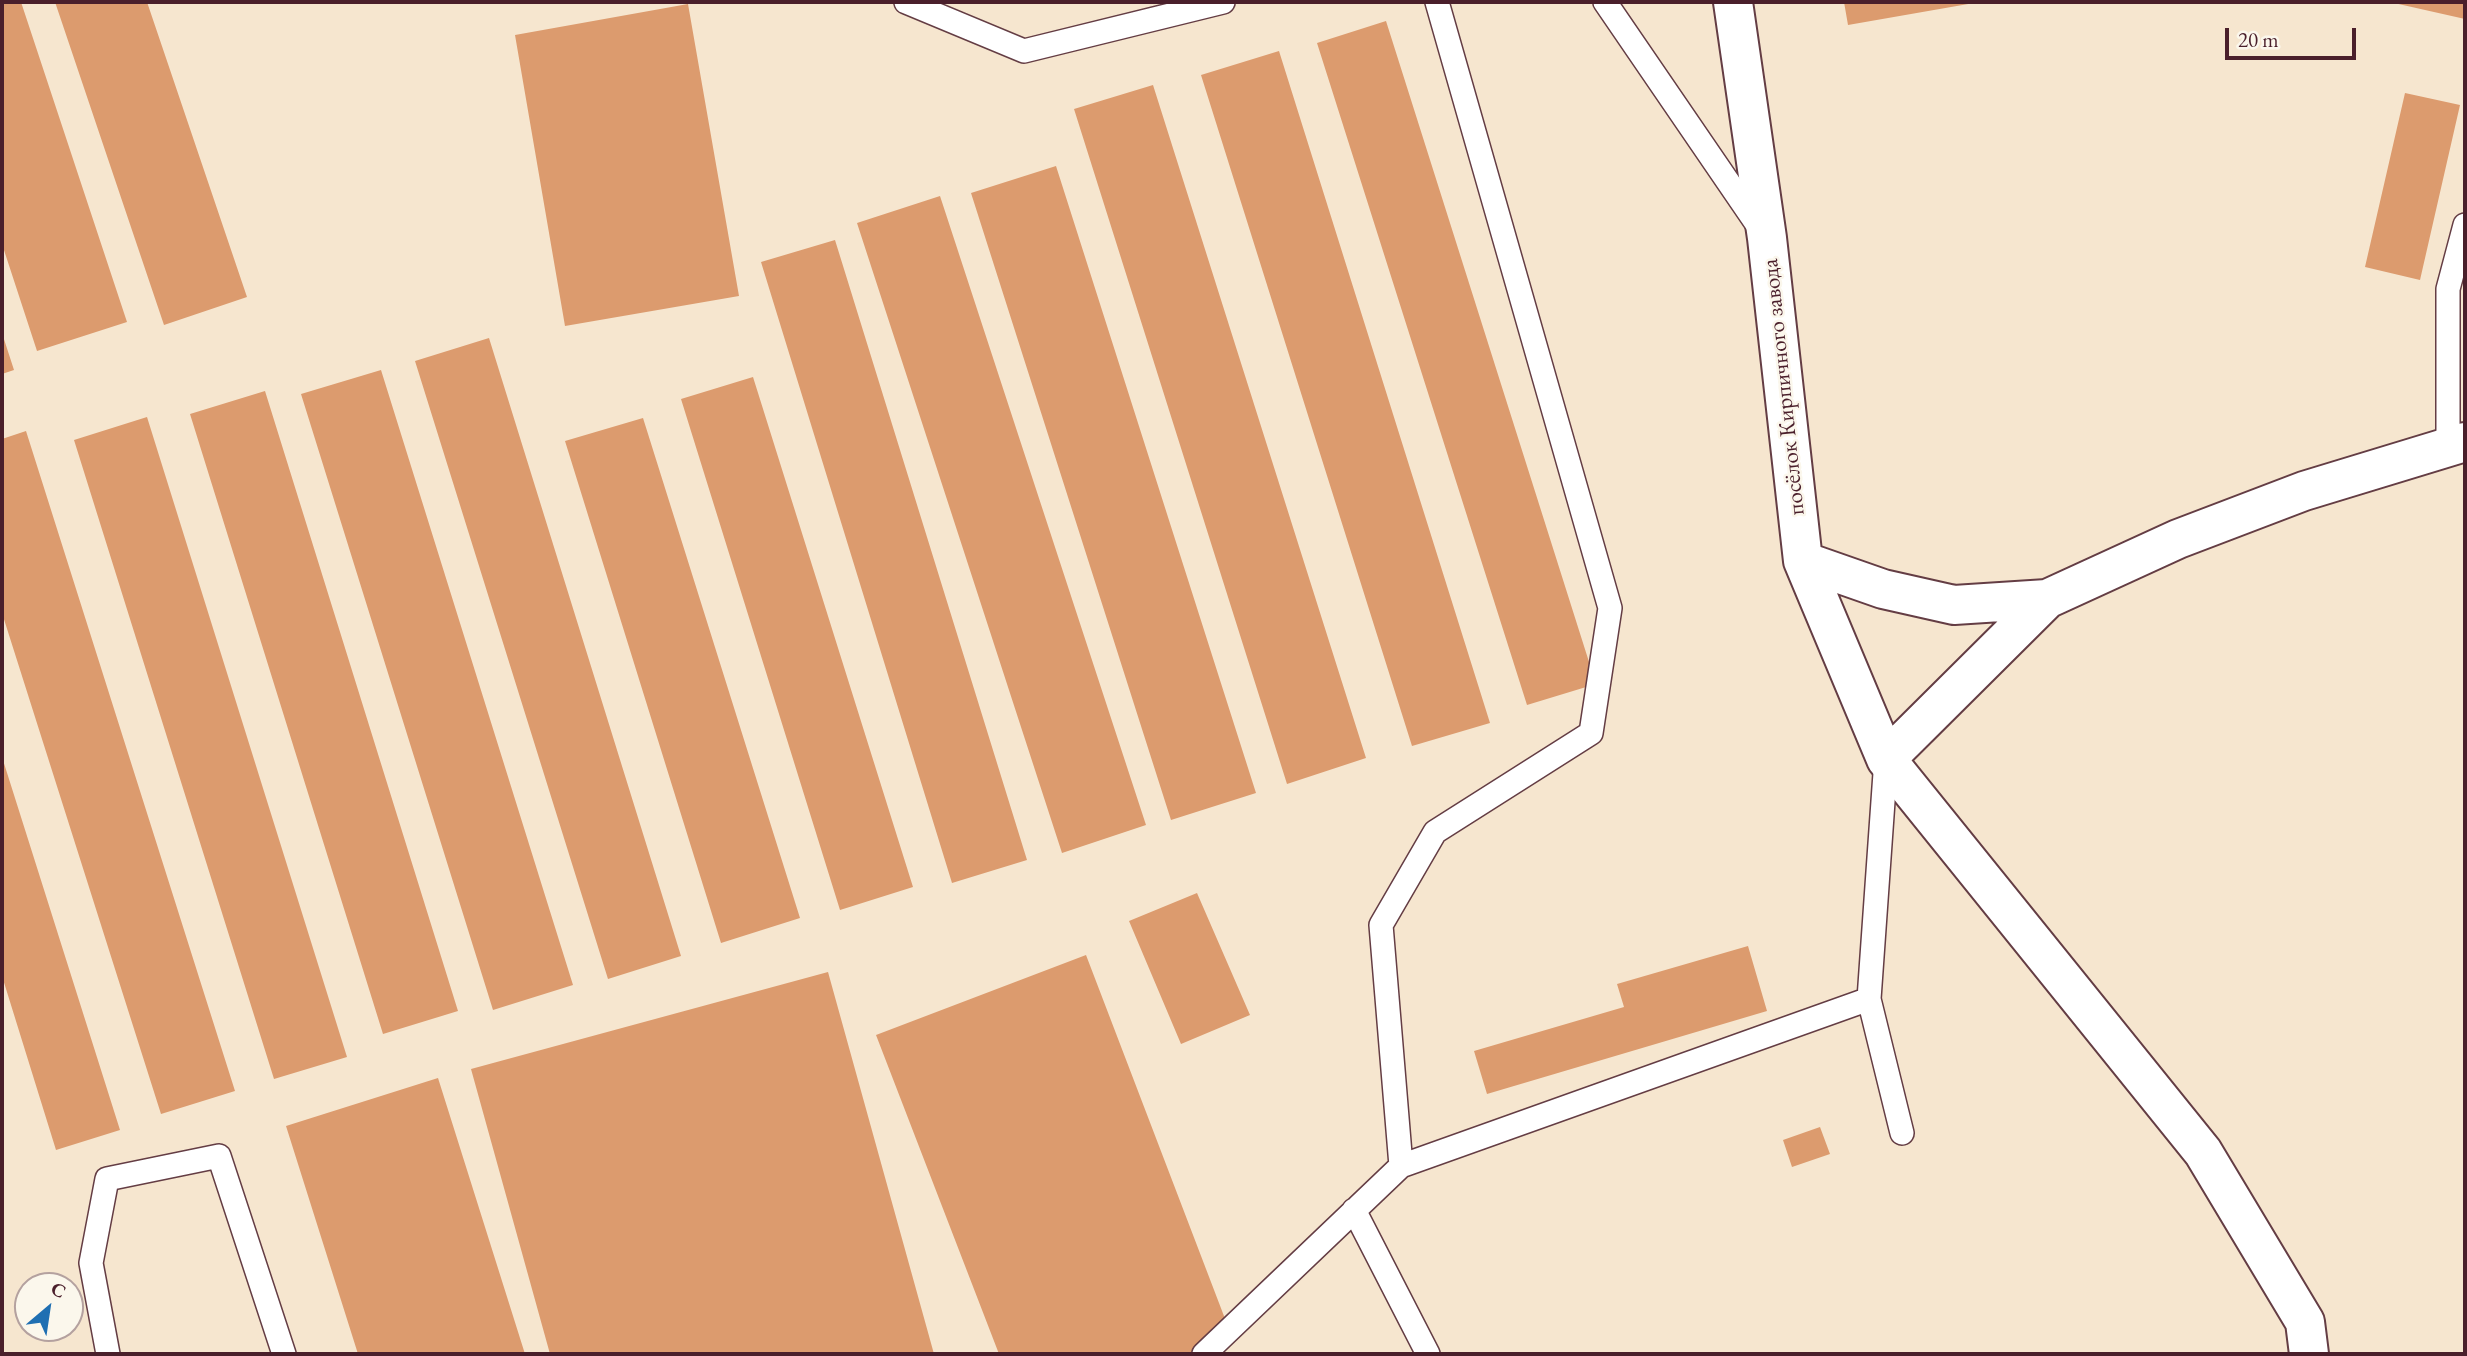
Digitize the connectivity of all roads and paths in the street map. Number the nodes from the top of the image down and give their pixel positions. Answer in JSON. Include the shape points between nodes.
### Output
{"nodes":[{"id":1,"x":906,"y":2,"type":"edge"},
{"id":2,"x":1223,"y":2,"type":"edge"},
{"id":3,"x":1437,"y":2,"type":"edge"},
{"id":4,"x":1605,"y":2,"type":"edge"},
{"id":5,"x":1733,"y":2,"type":"edge"},
{"id":6,"x":2465,"y":225,"type":"edge"},
{"id":7,"x":1767,"y":238,"type":"junction"},
{"id":8,"x":2456,"y":444,"type":"edge"},
{"id":9,"x":1803,"y":561,"type":"junction"},
{"id":10,"x":2047,"y":599,"type":"junction"},
{"id":11,"x":1886,"y":758,"type":"junction"},
{"id":12,"x":1869,"y":999,"type":"junction"},
{"id":13,"x":1902,"y":1133,"type":"dead end"},
{"id":14,"x":1401,"y":1166,"type":"junction"},
{"id":15,"x":1354,"y":1210,"type":"junction"},
{"id":16,"x":108,"y":1354,"type":"edge"},
{"id":17,"x":284,"y":1354,"type":"edge"},
{"id":18,"x":1204,"y":1354,"type":"edge"},
{"id":19,"x":1428,"y":1354,"type":"edge"},
{"id":20,"x":2309,"y":1354,"type":"edge"}],
"edges":[{"from":1,"to":2,"type":"lane","via":[[1024,51]]},
{"from":3,"to":14,"type":"lane","via":[[1610,608],[1591,733],[1435,832],[1381,925]]},
{"from":4,"to":7,"type":"lane"},
{"from":5,"to":7,"type":"street","name":"посёлок Кирпичного завода"},
{"from":6,"to":8,"type":"lane","via":[[2448,289]]},
{"from":7,"to":9,"type":"street","name":"посёлок Кирпичного завода"},
{"from":8,"to":10,"type":"street","via":[[2304,491],[2178,539]]},
{"from":9,"to":10,"type":"street","via":[[1883,589],[1954,604]]},
{"from":9,"to":11,"type":"street","name":"посёлок Кирпичного завода"},
{"from":10,"to":11,"type":"street"},
{"from":11,"to":12,"type":"lane"},
{"from":11,"to":20,"type":"street","name":"посёлок Кирпичного завода","via":[[2203,1152],[2305,1322]]},
{"from":12,"to":13,"type":"lane"},
{"from":12,"to":14,"type":"lane"},
{"from":14,"to":15,"type":"lane"},
{"from":15,"to":18,"type":"lane"},
{"from":15,"to":19,"type":"lane"},
{"from":16,"to":17,"type":"lane","via":[[92,1263],[107,1179],[219,1156]]}]}
